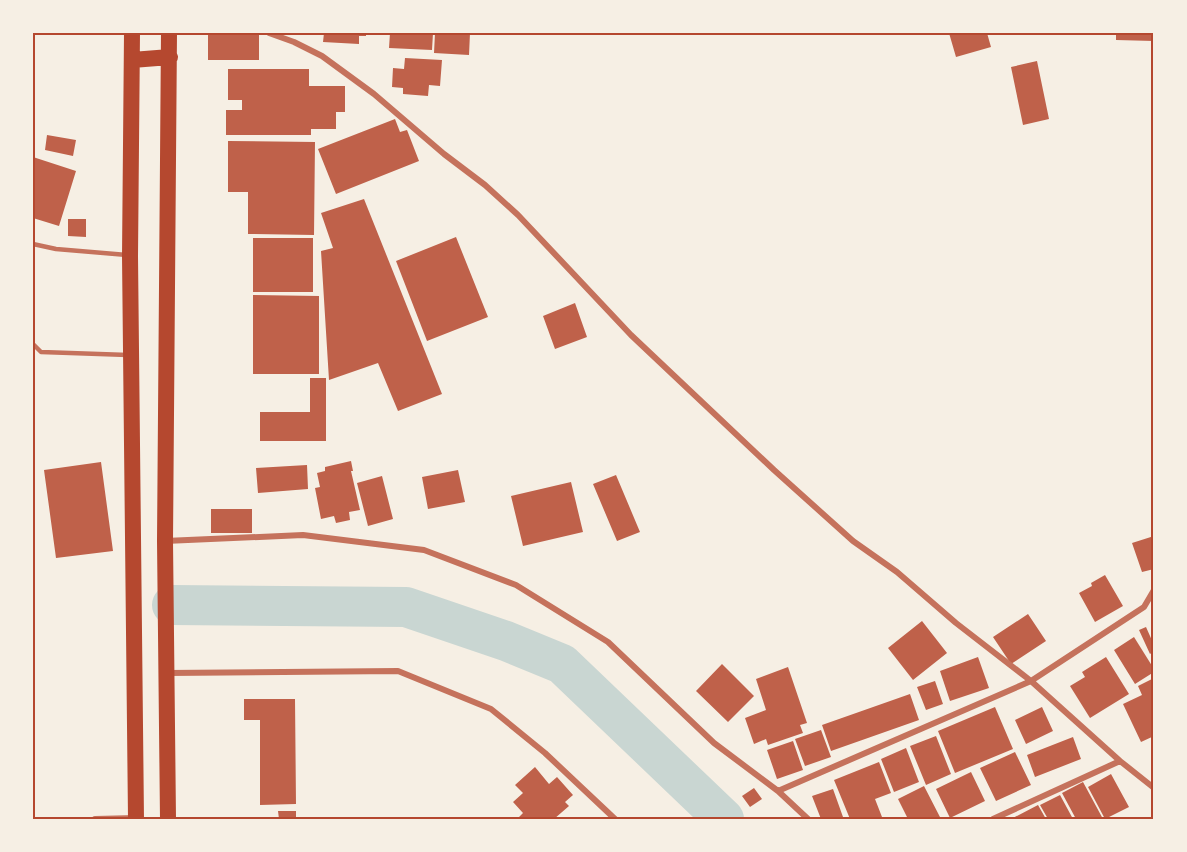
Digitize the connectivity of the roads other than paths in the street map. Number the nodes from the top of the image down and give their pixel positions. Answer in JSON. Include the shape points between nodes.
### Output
{"nodes":[{"id":1,"x":132,"y":33,"type":"edge"},
{"id":2,"x":169,"y":33,"type":"edge"},
{"id":3,"x":269,"y":33,"type":"edge"},
{"id":4,"x":170,"y":57,"type":"junction"},
{"id":5,"x":132,"y":60,"type":"junction"},
{"id":6,"x":33,"y":244,"type":"edge"},
{"id":7,"x":130,"y":256,"type":"junction"},
{"id":8,"x":33,"y":344,"type":"edge"},
{"id":9,"x":131,"y":355,"type":"junction"},
{"id":10,"x":165,"y":541,"type":"junction"},
{"id":11,"x":1154,"y":590,"type":"edge"},
{"id":12,"x":167,"y":673,"type":"junction"},
{"id":13,"x":1031,"y":681,"type":"junction"},
{"id":14,"x":1120,"y":760,"type":"junction"},
{"id":15,"x":1154,"y":788,"type":"edge"},
{"id":16,"x":778,"y":791,"type":"junction"},
{"id":17,"x":136,"y":818,"type":"edge"},
{"id":18,"x":95,"y":819,"type":"edge"},
{"id":19,"x":168,"y":819,"type":"edge"},
{"id":20,"x":615,"y":819,"type":"edge"},
{"id":21,"x":808,"y":819,"type":"edge"},
{"id":22,"x":993,"y":819,"type":"edge"}],
"edges":[{"from":1,"to":5,"type":"highway"},
{"from":2,"to":4,"type":"highway"},
{"from":3,"to":13,"type":"street","via":[[322,56],[375,94],[485,185],[631,335],[774,470],[853,541]]},
{"from":4,"to":5,"type":"highway"},
{"from":4,"to":10,"type":"highway"},
{"from":5,"to":7,"type":"highway"},
{"from":6,"to":7,"type":"lane"},
{"from":7,"to":9,"type":"highway"},
{"from":8,"to":9,"type":"lane","via":[[41,352]]},
{"from":9,"to":17,"type":"highway"},
{"from":10,"to":12,"type":"highway"},
{"from":10,"to":16,"type":"street","via":[[303,535],[424,550],[516,585],[609,642],[714,743]]},
{"from":11,"to":13,"type":"street","via":[[1144,607]]},
{"from":12,"to":19,"type":"highway"},
{"from":12,"to":20,"type":"street","via":[[398,671],[490,709],[545,753]]},
{"from":13,"to":14,"type":"street"},
{"from":13,"to":16,"type":"street"},
{"from":14,"to":15,"type":"street"},
{"from":14,"to":22,"type":"street"},
{"from":16,"to":21,"type":"street"},
{"from":17,"to":18,"type":"street"}]}
